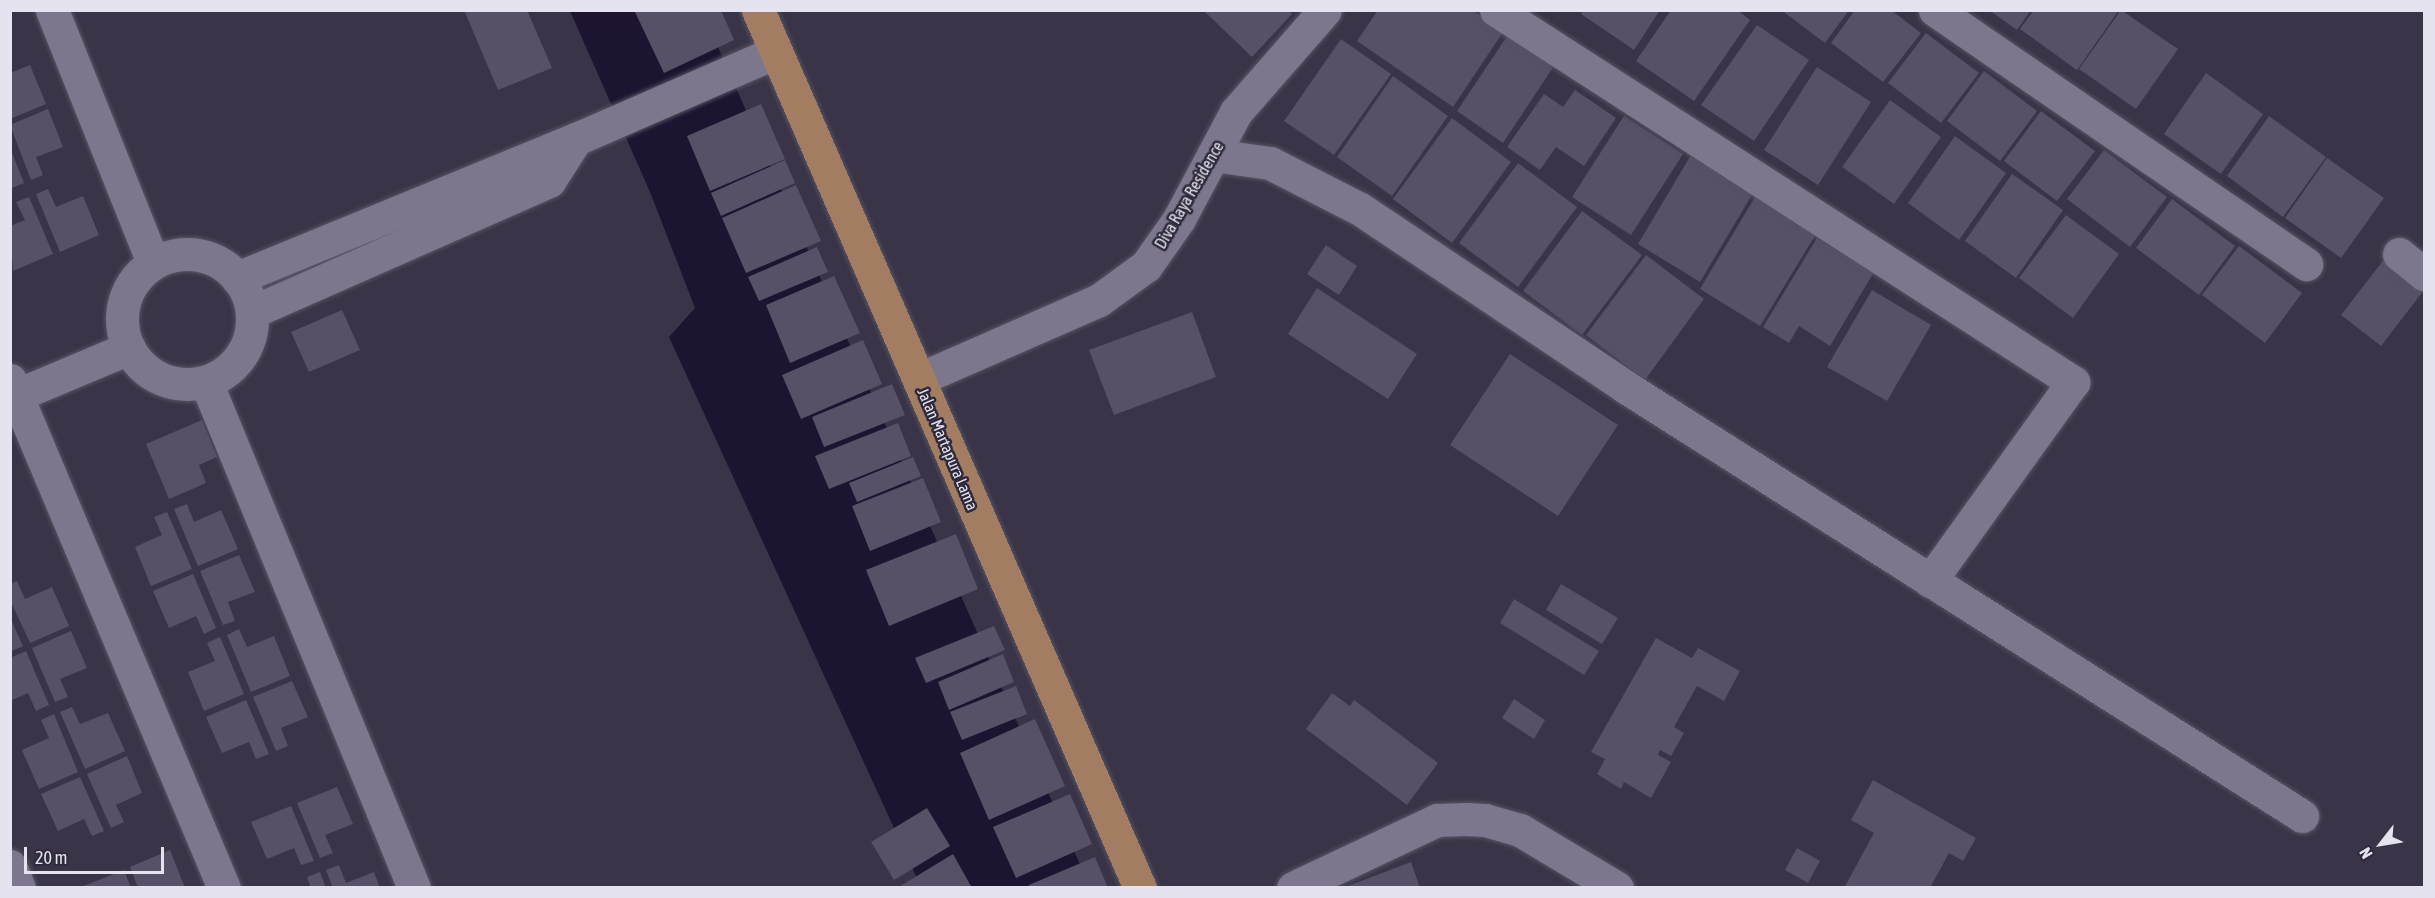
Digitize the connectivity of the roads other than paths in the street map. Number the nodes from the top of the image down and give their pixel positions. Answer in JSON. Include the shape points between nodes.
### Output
{"nodes":[{"id":1,"x":52,"y":10,"type":"edge"},
{"id":2,"x":758,"y":10,"type":"edge"},
{"id":3,"x":1325,"y":10,"type":"edge"},
{"id":4,"x":1496,"y":10,"type":"edge"},
{"id":5,"x":1935,"y":10,"type":"edge"},
{"id":6,"x":776,"y":52,"type":"junction"},
{"id":7,"x":581,"y":137,"type":"junction"},
{"id":8,"x":1213,"y":155,"type":"junction"},
{"id":9,"x":2399,"y":254,"type":"dead end"},
{"id":10,"x":153,"y":262,"type":"junction"},
{"id":11,"x":2306,"y":264,"type":"dead end"},
{"id":12,"x":2424,"y":274,"type":"edge"},
{"id":13,"x":237,"y":278,"type":"junction"},
{"id":14,"x":252,"y":312,"type":"junction"},
{"id":15,"x":129,"y":348,"type":"junction"},
{"id":16,"x":919,"y":378,"type":"junction"},
{"id":17,"x":206,"y":382,"type":"junction"},
{"id":18,"x":13,"y":391,"type":"edge"},
{"id":19,"x":1930,"y":581,"type":"junction"},
{"id":20,"x":2302,"y":816,"type":"dead end"},
{"id":21,"x":10,"y":866,"type":"edge"},
{"id":22,"x":19,"y":888,"type":"edge"},
{"id":23,"x":224,"y":888,"type":"edge"},
{"id":24,"x":414,"y":888,"type":"edge"},
{"id":25,"x":1140,"y":888,"type":"edge"},
{"id":26,"x":1293,"y":888,"type":"edge"},
{"id":27,"x":1617,"y":888,"type":"edge"}],
"edges":[{"from":1,"to":10,"type":"street"},
{"from":2,"to":6,"type":"main road","name":"Jalan Martapura Lama"},
{"from":3,"to":8,"type":"street","name":"Diva Raya Residence","via":[[1236,112]]},
{"from":4,"to":19,"type":"street","via":[[2073,382]]},
{"from":5,"to":11,"type":"street"},
{"from":6,"to":7,"type":"street"},
{"from":6,"to":16,"type":"main road","name":"Jalan Martapura Lama"},
{"from":7,"to":13,"type":"street"},
{"from":7,"to":14,"type":"street","via":[[549,181]]},
{"from":8,"to":16,"type":"street","name":"Diva Raya Residence","via":[[1179,219],[1146,266],[1099,300]]},
{"from":8,"to":19,"type":"street","via":[[1270,163],[1360,209],[1624,386]]},
{"from":9,"to":12,"type":"street"},
{"from":10,"to":13,"type":"street","via":[[184,253],[206,256]]},
{"from":10,"to":15,"type":"street","via":[[130,286],[123,306],[122,328]]},
{"from":13,"to":14,"type":"street"},
{"from":14,"to":17,"type":"street","via":[[249,343],[238,362]]},
{"from":15,"to":17,"type":"street","via":[[152,375],[168,382]]},
{"from":15,"to":18,"type":"street"},
{"from":16,"to":25,"type":"main road","name":"Jalan Martapura Lama"},
{"from":17,"to":24,"type":"street"},
{"from":18,"to":23,"type":"street"},
{"from":19,"to":20,"type":"street"},
{"from":21,"to":22,"type":"street"},
{"from":26,"to":27,"type":"street","via":[[1437,820],[1466,819],[1520,830]]}]}
